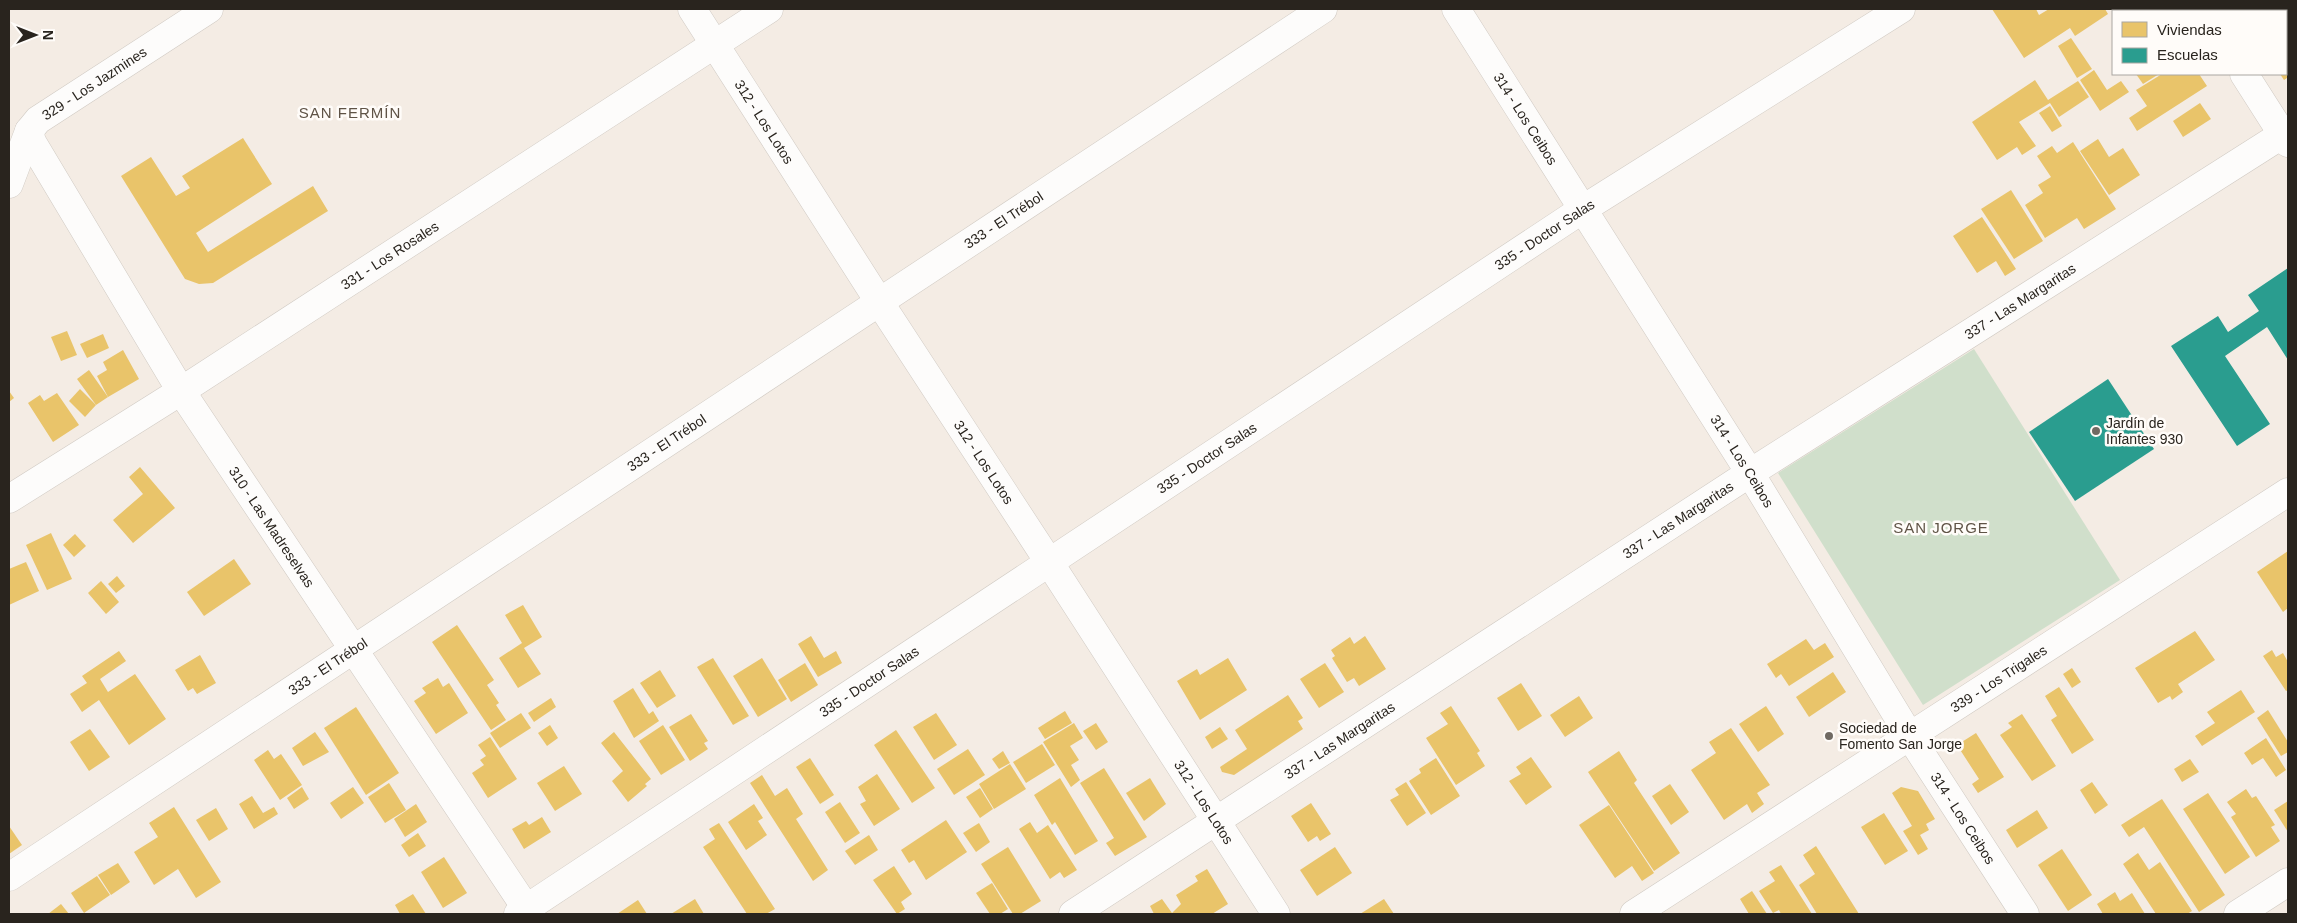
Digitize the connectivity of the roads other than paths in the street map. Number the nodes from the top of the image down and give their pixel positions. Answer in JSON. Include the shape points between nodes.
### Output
{"nodes":[{"id":1,"x":210,"y":9,"type":"edge"},
{"id":2,"x":692,"y":9,"type":"edge"},
{"id":3,"x":769,"y":9,"type":"edge"},
{"id":4,"x":1323,"y":9,"type":"edge"},
{"id":5,"x":1456,"y":9,"type":"edge"},
{"id":6,"x":1902,"y":9,"type":"edge"},
{"id":7,"x":715,"y":45,"type":"junction"},
{"id":8,"x":2245,"y":75,"type":"edge"},
{"id":9,"x":29,"y":131,"type":"junction"},
{"id":10,"x":2286,"y":136,"type":"edge"},
{"id":11,"x":9,"y":184,"type":"edge"},
{"id":12,"x":1583,"y":210,"type":"junction"},
{"id":13,"x":880,"y":303,"type":"junction"},
{"id":14,"x":181,"y":390,"type":"junction"},
{"id":15,"x":1750,"y":473,"type":"junction"},
{"id":16,"x":2288,"y":492,"type":"edge"},
{"id":17,"x":9,"y":499,"type":"edge"},
{"id":18,"x":1049,"y":562,"type":"junction"},
{"id":19,"x":354,"y":648,"type":"junction"},
{"id":20,"x":1909,"y":735,"type":"junction"},
{"id":21,"x":1217,"y":821,"type":"junction"},
{"id":22,"x":9,"y":877,"type":"edge"},
{"id":23,"x":2288,"y":882,"type":"edge"},
{"id":24,"x":525,"y":912,"type":"edge"},
{"id":25,"x":1073,"y":914,"type":"edge"},
{"id":26,"x":1276,"y":914,"type":"edge"},
{"id":27,"x":1634,"y":914,"type":"edge"},
{"id":28,"x":2025,"y":914,"type":"edge"},
{"id":29,"x":2238,"y":914,"type":"edge"}],
"edges":[{"from":1,"to":9,"type":"street","name":"329 - Los Jazmines","via":[[38,120]]},
{"from":2,"to":7,"type":"street","name":"312 - Los Lotos"},
{"from":3,"to":7,"type":"street","name":"331 - Los Rosales"},
{"from":4,"to":13,"type":"street","name":"333 - El Trébol"},
{"from":5,"to":12,"type":"street","name":"314 - Los Ceibos"},
{"from":6,"to":12,"type":"street","name":"335 - Doctor Salas"},
{"from":7,"to":13,"type":"street","name":"312 - Los Lotos"},
{"from":7,"to":14,"type":"street","name":"331 - Los Rosales"},
{"from":8,"to":10,"type":"street"},
{"from":9,"to":11,"type":"street","name":"329 - Los Jazmines"},
{"from":9,"to":14,"type":"street","name":"310 - Las Madreselvas","via":[[32,142]]},
{"from":10,"to":15,"type":"street","name":"337 - Las Margaritas"},
{"from":12,"to":15,"type":"street","name":"314 - Los Ceibos"},
{"from":12,"to":18,"type":"street","name":"335 - Doctor Salas"},
{"from":13,"to":18,"type":"street","name":"312 - Los Lotos"},
{"from":13,"to":19,"type":"street","name":"333 - El Trébol"},
{"from":14,"to":17,"type":"street","name":"331 - Los Rosales"},
{"from":14,"to":19,"type":"street","name":"310 - Las Madreselvas"},
{"from":15,"to":20,"type":"street","name":"314 - Los Ceibos"},
{"from":15,"to":21,"type":"street","name":"337 - Las Margaritas"},
{"from":16,"to":20,"type":"street","name":"339 - Los Trigales"},
{"from":18,"to":21,"type":"street","name":"312 - Los Lotos"},
{"from":18,"to":24,"type":"street","name":"335 - Doctor Salas"},
{"from":19,"to":22,"type":"street","name":"333 - El Trébol"},
{"from":19,"to":24,"type":"street","name":"310 - Las Madreselvas"},
{"from":20,"to":27,"type":"street","name":"339 - Los Trigales"},
{"from":20,"to":28,"type":"street","name":"314 - Los Ceibos"},
{"from":21,"to":25,"type":"street","name":"337 - Las Margaritas"},
{"from":21,"to":26,"type":"street","name":"312 - Los Lotos"},
{"from":23,"to":29,"type":"street"}]}
